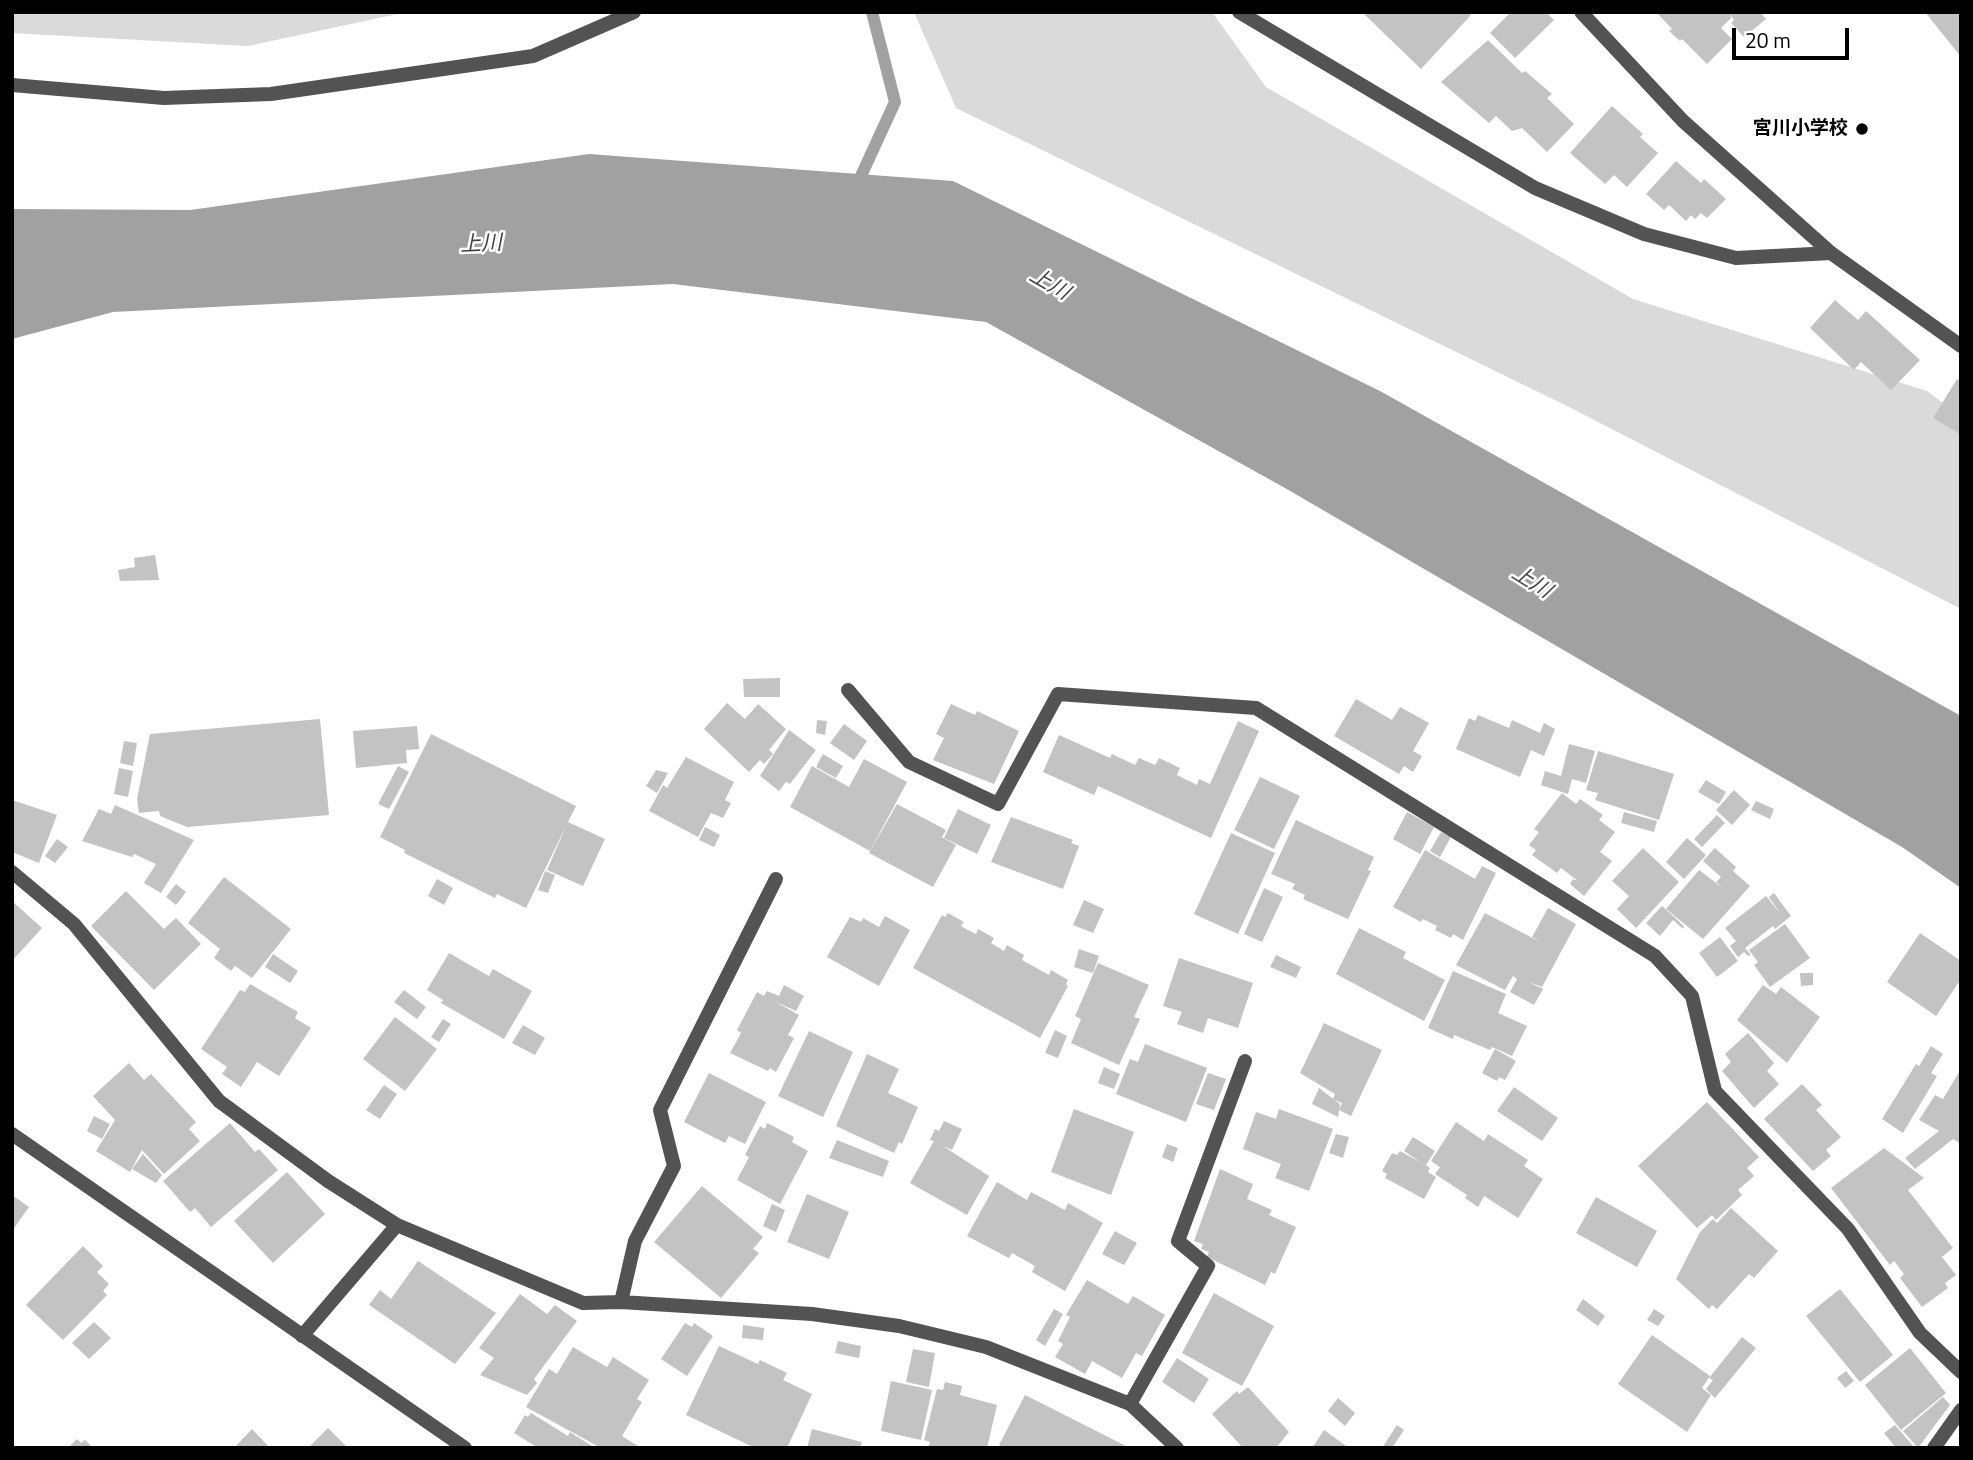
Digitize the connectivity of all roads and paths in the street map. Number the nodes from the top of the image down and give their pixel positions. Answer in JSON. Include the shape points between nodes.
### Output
{"nodes":[{"id":1,"x":634,"y":12,"type":"edge"},
{"id":2,"x":1239,"y":12,"type":"edge"},
{"id":3,"x":1581,"y":12,"type":"edge"},
{"id":4,"x":12,"y":85,"type":"edge"},
{"id":5,"x":1831,"y":253,"type":"junction"},
{"id":6,"x":1961,"y":346,"type":"edge"},
{"id":7,"x":848,"y":690,"type":"dead end"},
{"id":8,"x":12,"y":872,"type":"edge"},
{"id":9,"x":776,"y":879,"type":"dead end"},
{"id":10,"x":1245,"y":1060,"type":"dead end"},
{"id":11,"x":12,"y":1134,"type":"edge"},
{"id":12,"x":397,"y":1225,"type":"junction"},
{"id":13,"x":621,"y":1302,"type":"junction"},
{"id":14,"x":302,"y":1336,"type":"junction"},
{"id":15,"x":1961,"y":1372,"type":"edge"},
{"id":16,"x":1130,"y":1404,"type":"junction"},
{"id":17,"x":1961,"y":1410,"type":"edge"},
{"id":18,"x":465,"y":1448,"type":"edge"},
{"id":19,"x":1177,"y":1448,"type":"edge"},
{"id":20,"x":1934,"y":1448,"type":"edge"}],
"edges":[{"from":1,"to":4,"type":"street","via":[[533,56],[271,94],[164,98]]},
{"from":2,"to":5,"type":"street","via":[[1535,188],[1644,234],[1736,258]]},
{"from":3,"to":5,"type":"street","via":[[1683,121]]},
{"from":5,"to":6,"type":"street"},
{"from":7,"to":15,"type":"street","via":[[909,762],[998,804],[1058,694],[1255,708],[1321,746],[1655,956],[1692,996],[1716,1091],[1849,1230],[1920,1333]]},
{"from":8,"to":12,"type":"street","via":[[74,924],[219,1101]]},
{"from":9,"to":13,"type":"street","via":[[660,1110],[674,1166],[635,1241]]},
{"from":10,"to":16,"type":"street","via":[[1178,1241],[1208,1266]]},
{"from":11,"to":14,"type":"street"},
{"from":12,"to":13,"type":"street","via":[[583,1303]]},
{"from":12,"to":14,"type":"street"},
{"from":13,"to":16,"type":"street","via":[[812,1314],[899,1326],[986,1347]]},
{"from":14,"to":18,"type":"street"},
{"from":16,"to":19,"type":"street"},
{"from":17,"to":20,"type":"street"}]}
